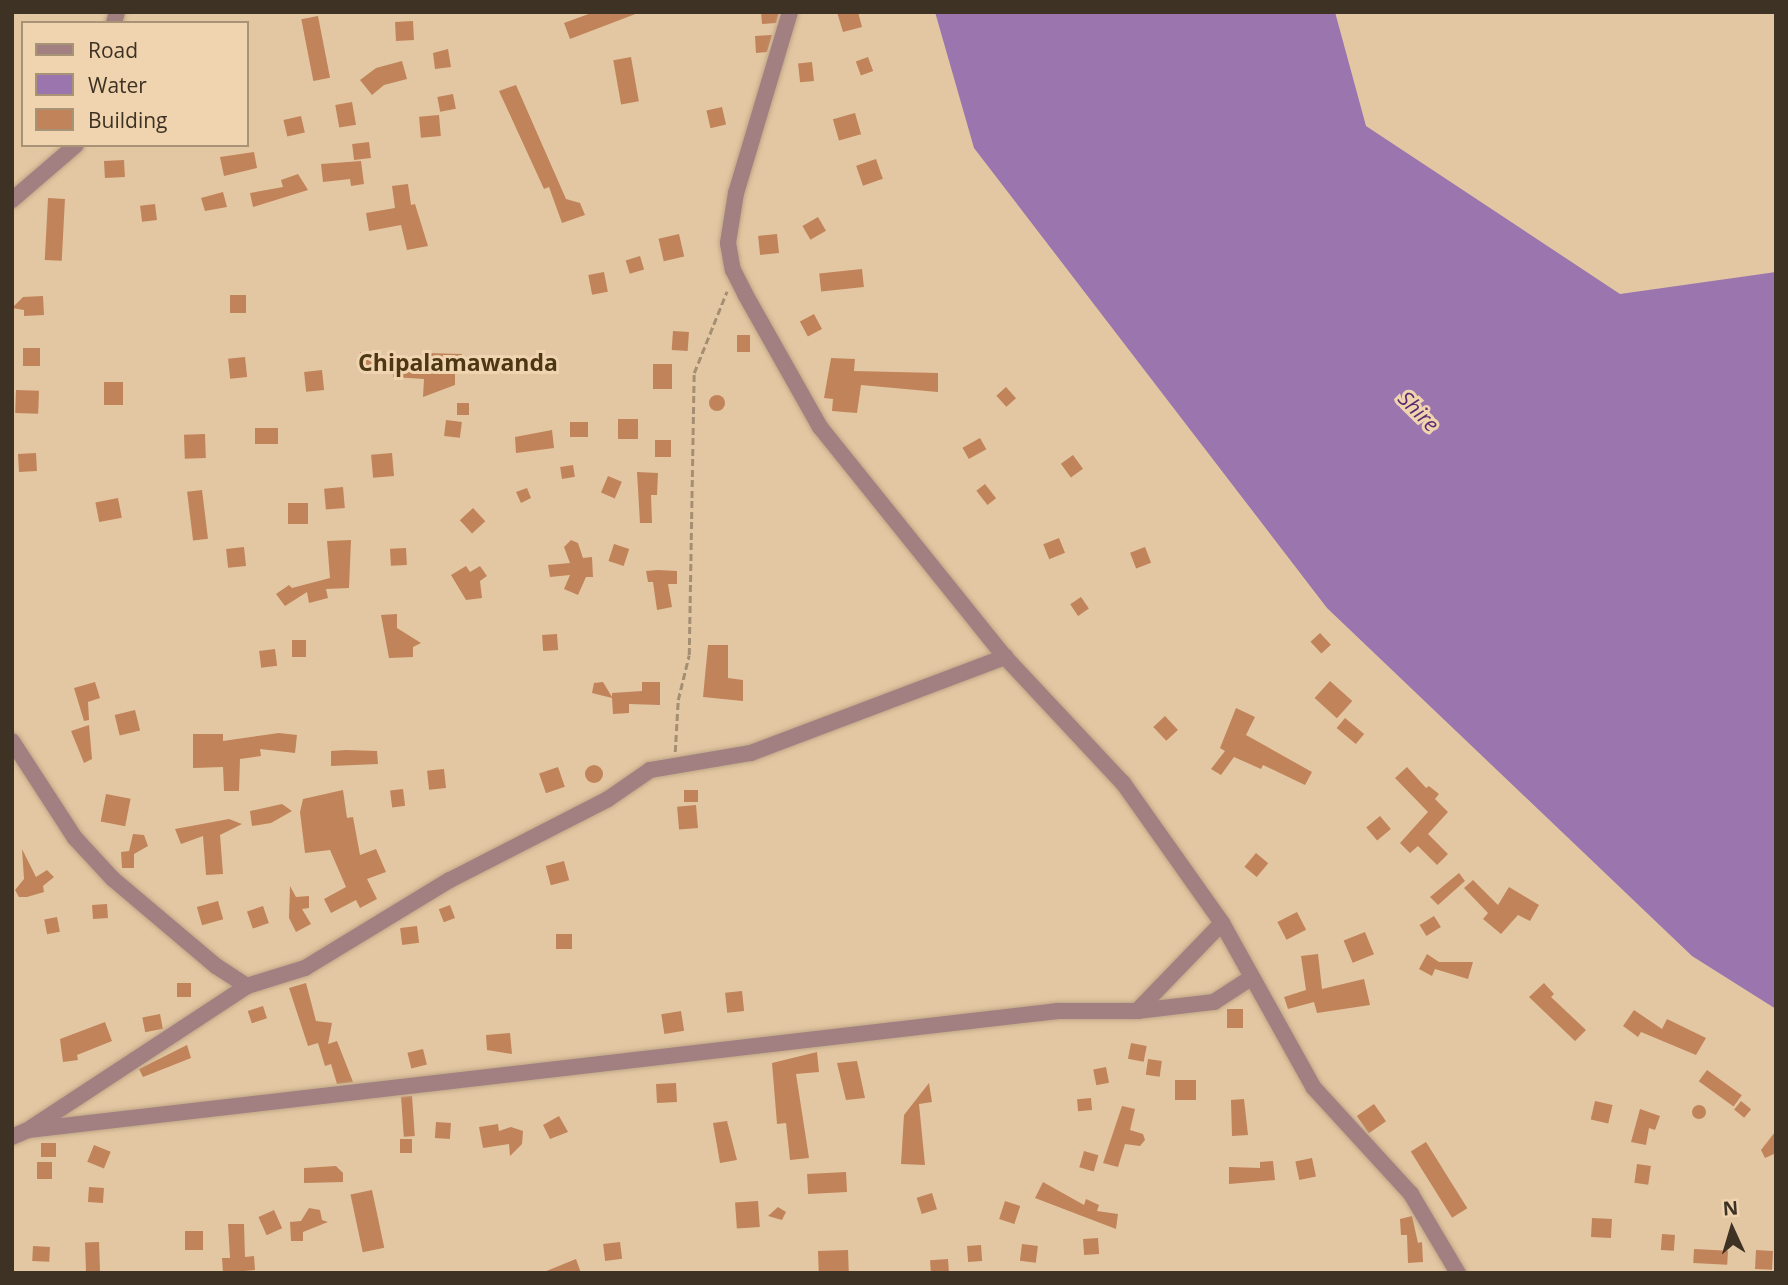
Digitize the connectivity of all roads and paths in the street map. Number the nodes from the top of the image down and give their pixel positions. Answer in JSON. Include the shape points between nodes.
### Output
{"nodes":[{"id":1,"x":790,"y":12,"type":"edge"},
{"id":2,"x":74,"y":147,"type":"edge"},
{"id":3,"x":12,"y":200,"type":"edge"},
{"id":4,"x":734,"y":272,"type":"junction"},
{"id":5,"x":1005,"y":657,"type":"junction"},
{"id":6,"x":12,"y":741,"type":"edge"},
{"id":7,"x":676,"y":766,"type":"junction"},
{"id":8,"x":1222,"y":923,"type":"junction"},
{"id":9,"x":1251,"y":978,"type":"junction"},
{"id":10,"x":247,"y":986,"type":"junction"},
{"id":11,"x":1137,"y":1010,"type":"junction"},
{"id":12,"x":20,"y":1130,"type":"edge"},
{"id":13,"x":12,"y":1137,"type":"edge"},
{"id":14,"x":1458,"y":1273,"type":"edge"}],
"edges":[{"from":1,"to":4,"type":"street","via":[[741,169],[729,243]]},
{"from":2,"to":3,"type":"street"},
{"from":4,"to":5,"type":"street","via":[[820,427]]},
{"from":4,"to":7,"type":"path","via":[[694,373],[689,654],[673,735]]},
{"from":5,"to":7,"type":"street","via":[[751,753]]},
{"from":5,"to":8,"type":"street","via":[[1123,783]]},
{"from":6,"to":10,"type":"street","via":[[75,838],[106,871],[216,966]]},
{"from":7,"to":10,"type":"street","via":[[650,770],[608,799],[517,842],[305,968]]},
{"from":8,"to":9,"type":"street"},
{"from":8,"to":11,"type":"street"},
{"from":9,"to":11,"type":"street","via":[[1214,1002]]},
{"from":9,"to":14,"type":"street","via":[[1314,1088],[1411,1194]]},
{"from":10,"to":12,"type":"street"},
{"from":11,"to":12,"type":"street","via":[[1058,1011]]},
{"from":12,"to":13,"type":"street"}]}
